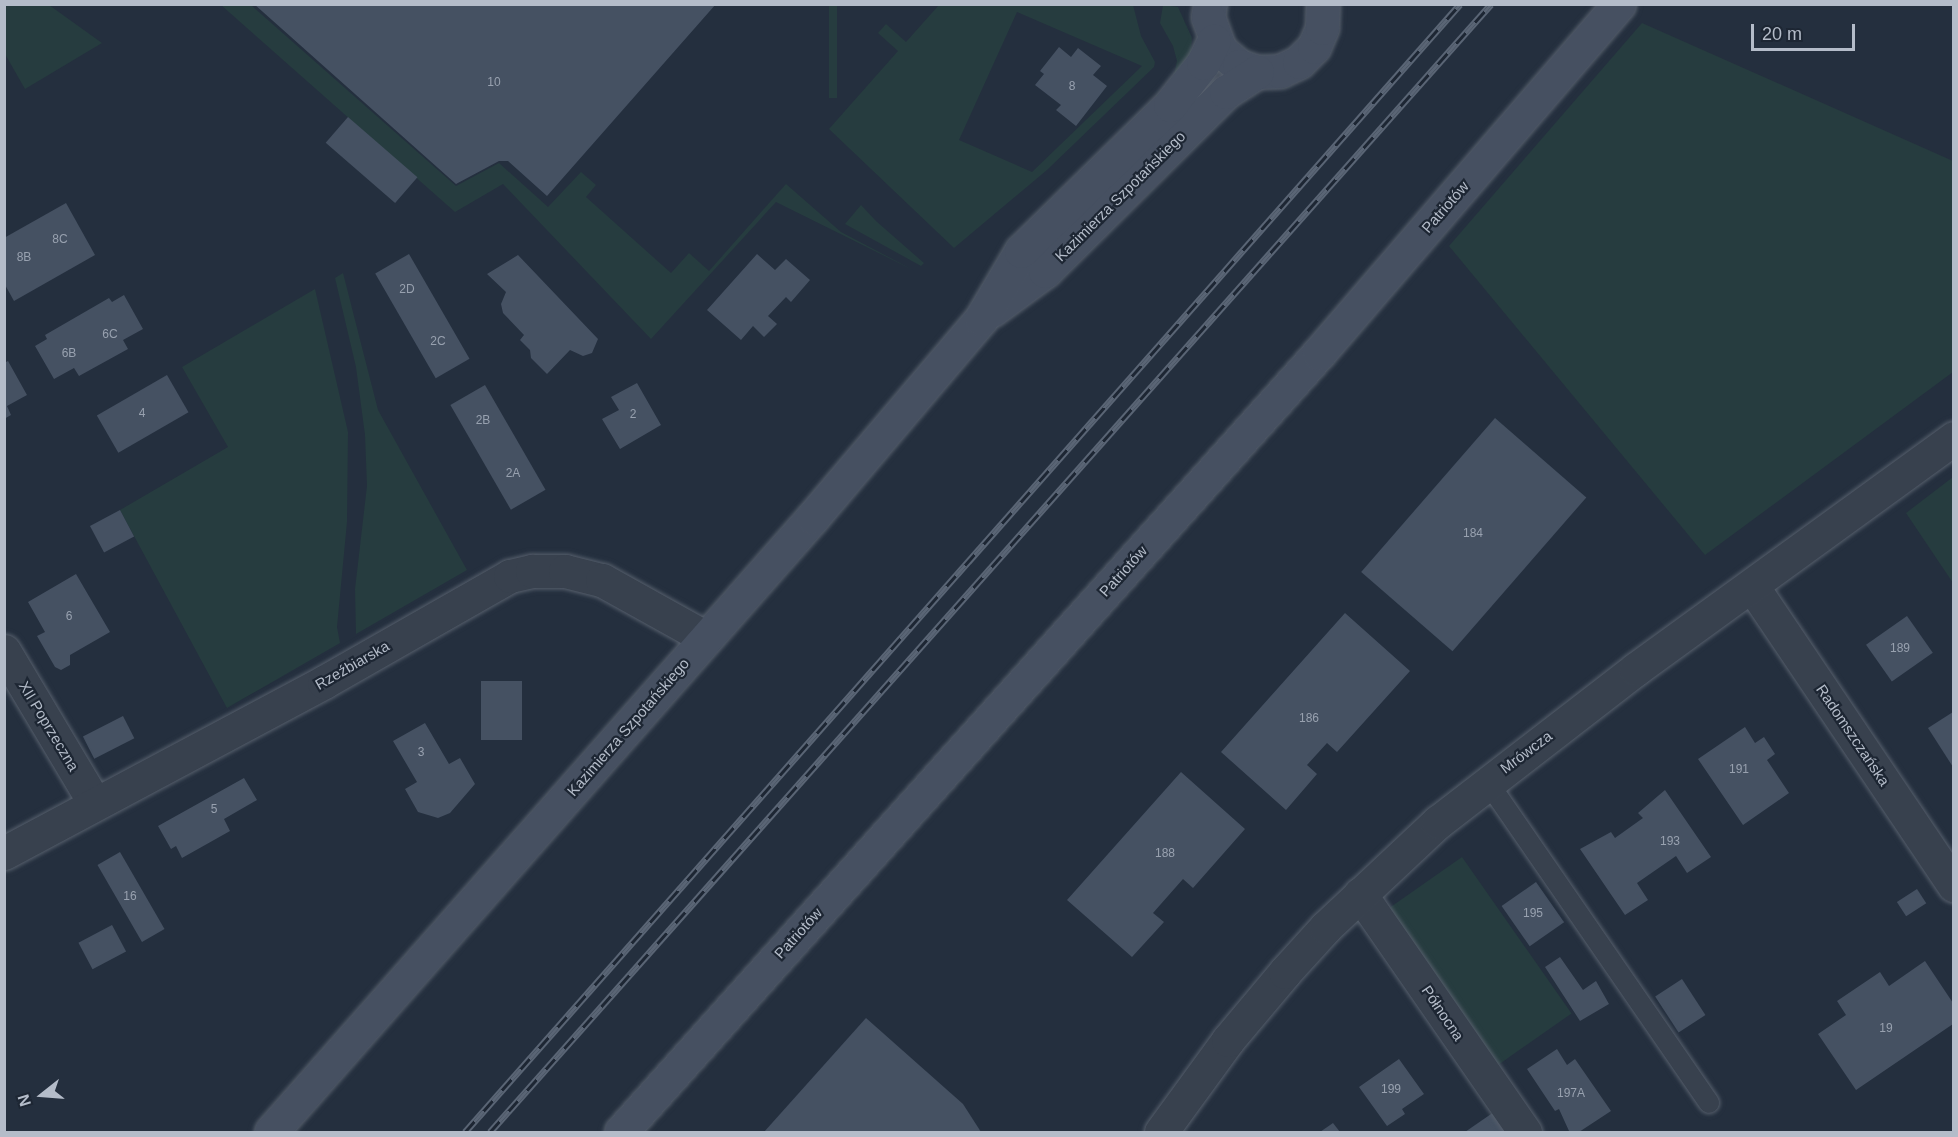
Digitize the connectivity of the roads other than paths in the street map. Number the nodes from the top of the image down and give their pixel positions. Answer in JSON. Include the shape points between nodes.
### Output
{"nodes":[{"id":1,"x":1210,"y":4,"type":"edge"},
{"id":2,"x":1619,"y":4,"type":"edge"},
{"id":3,"x":1324,"y":5,"type":"edge"},
{"id":4,"x":1214,"y":40,"type":"junction"},
{"id":5,"x":1257,"y":72,"type":"junction"},
{"id":6,"x":981,"y":319,"type":"junction"},
{"id":7,"x":1953,"y":438,"type":"edge"},
{"id":8,"x":1752,"y":586,"type":"junction"},
{"id":9,"x":706,"y":638,"type":"junction"},
{"id":10,"x":4,"y":651,"type":"edge"},
{"id":11,"x":1487,"y":781,"type":"junction"},
{"id":12,"x":94,"y":802,"type":"junction"},
{"id":13,"x":4,"y":853,"type":"edge"},
{"id":14,"x":1953,"y":885,"type":"edge"},
{"id":15,"x":1360,"y":894,"type":"junction"},
{"id":16,"x":1708,"y":1103,"type":"dead end"},
{"id":17,"x":271,"y":1132,"type":"edge"},
{"id":18,"x":621,"y":1132,"type":"edge"},
{"id":19,"x":1161,"y":1132,"type":"edge"},
{"id":20,"x":1524,"y":1132,"type":"edge"}],
"edges":[{"from":1,"to":4,"type":"main road","via":[[1208,17]]},
{"from":2,"to":18,"type":"main road","name":"Patriotów","via":[[1311,362]]},
{"from":3,"to":5,"type":"main road","via":[[1322,28],[1314,47],[1299,62],[1280,71]]},
{"from":4,"to":5,"type":"main road","via":[[1239,66]]},
{"from":4,"to":6,"type":"main road","name":"Kazimierza Szpotańskiego","via":[[1203,63],[1170,105],[1021,251]]},
{"from":5,"to":6,"type":"main road","name":"Kazimierza Szpotańskiego","via":[[1226,92],[1045,271]]},
{"from":6,"to":9,"type":"main road","name":"Kazimierza Szpotańskiego"},
{"from":7,"to":8,"type":"street","name":"Mrówcza"},
{"from":8,"to":11,"type":"street","name":"Mrówcza"},
{"from":8,"to":14,"type":"street","name":"Radomszczańska"},
{"from":9,"to":12,"type":"street","name":"Rzeźbiarska","via":[[602,580],[565,571],[510,576],[324,682]]},
{"from":9,"to":17,"type":"main road","name":"Kazimierza Szpotańskiego"},
{"from":10,"to":12,"type":"street","name":"XII Poprzeczna"},
{"from":11,"to":15,"type":"street","name":"Mrówcza"},
{"from":11,"to":16,"type":"lane"},
{"from":12,"to":13,"type":"street","name":"Rzeźbiarska"},
{"from":15,"to":19,"type":"street","name":"Mrówcza","via":[[1242,1023]]},
{"from":15,"to":20,"type":"street","name":"Północna"}]}
